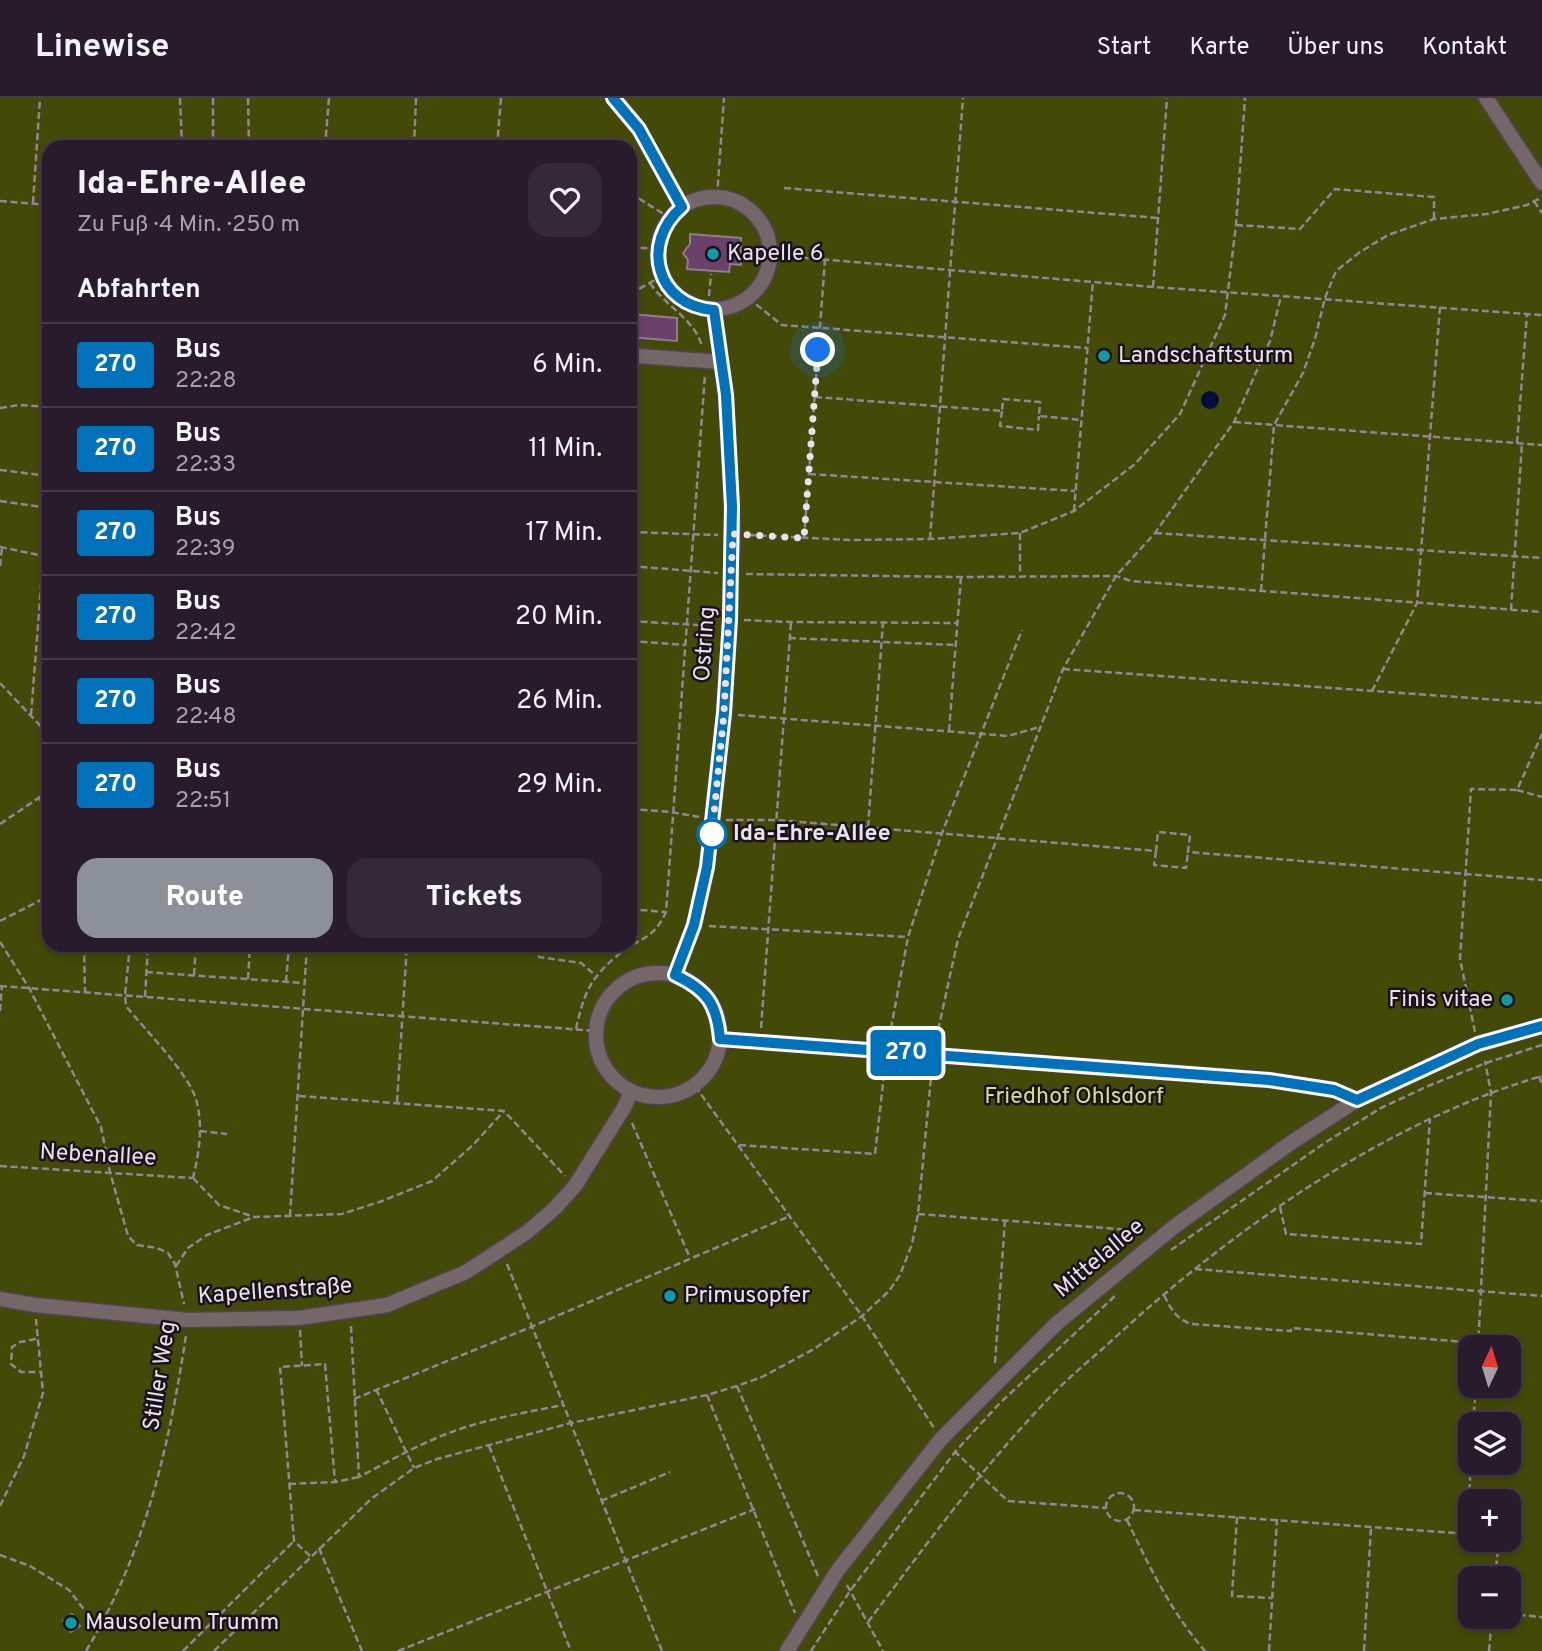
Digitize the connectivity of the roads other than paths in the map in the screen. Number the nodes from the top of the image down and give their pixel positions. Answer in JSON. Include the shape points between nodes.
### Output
{"nodes":[{"id":1,"x":613,"y":98,"type":"edge"},
{"id":2,"x":1486,"y":98,"type":"edge"},
{"id":3,"x":1542,"y":183,"type":"edge"},
{"id":4,"x":682,"y":207,"type":"junction"},
{"id":5,"x":711,"y":310,"type":"junction"},
{"id":6,"x":638,"y":356,"type":"dead end"},
{"id":7,"x":721,"y":362,"type":"junction"},
{"id":8,"x":675,"y":975,"type":"junction"},
{"id":9,"x":1542,"y":1026,"type":"edge"},
{"id":10,"x":720,"y":1039,"type":"junction"},
{"id":11,"x":631,"y":1091,"type":"junction"},
{"id":12,"x":1357,"y":1100,"type":"junction"},
{"id":13,"x":0,"y":1299,"type":"edge"},
{"id":14,"x":787,"y":1651,"type":"edge"}],
"edges":[{"from":1,"to":4,"type":"street","via":[[639,129]]},
{"from":2,"to":3,"type":"street"},
{"from":4,"to":5,"type":"street","via":[[662,230],[656,279],[681,299]]},
{"from":4,"to":5,"type":"street","via":[[717,197],[743,205],[766,231],[770,256],[764,279],[748,299]]},
{"from":5,"to":7,"type":"street","name":"Ostring"},
{"from":6,"to":7,"type":"street"},
{"from":7,"to":8,"type":"street","name":"Ostring","via":[[733,534],[724,713],[707,867],[694,925]]},
{"from":8,"to":10,"type":"street","via":[[694,984],[709,999],[718,1018]]},
{"from":8,"to":11,"type":"street","via":[[653,973],[633,979],[615,991],[602,1008],[597,1048],[615,1081]]},
{"from":9,"to":12,"type":"street","name":"Mittelallee","via":[[1478,1044]]},
{"from":10,"to":11,"type":"street","via":[[717,1057],[695,1086],[664,1097]]},
{"from":10,"to":12,"type":"street","via":[[1269,1080],[1334,1090]]},
{"from":11,"to":13,"type":"street","name":"Kapellenstraße","via":[[575,1186],[526,1234],[466,1272],[387,1305],[299,1318],[188,1320]]},
{"from":12,"to":14,"type":"street","name":"Mittelallee","via":[[1167,1232],[1056,1324],[941,1439],[838,1570]]}]}
